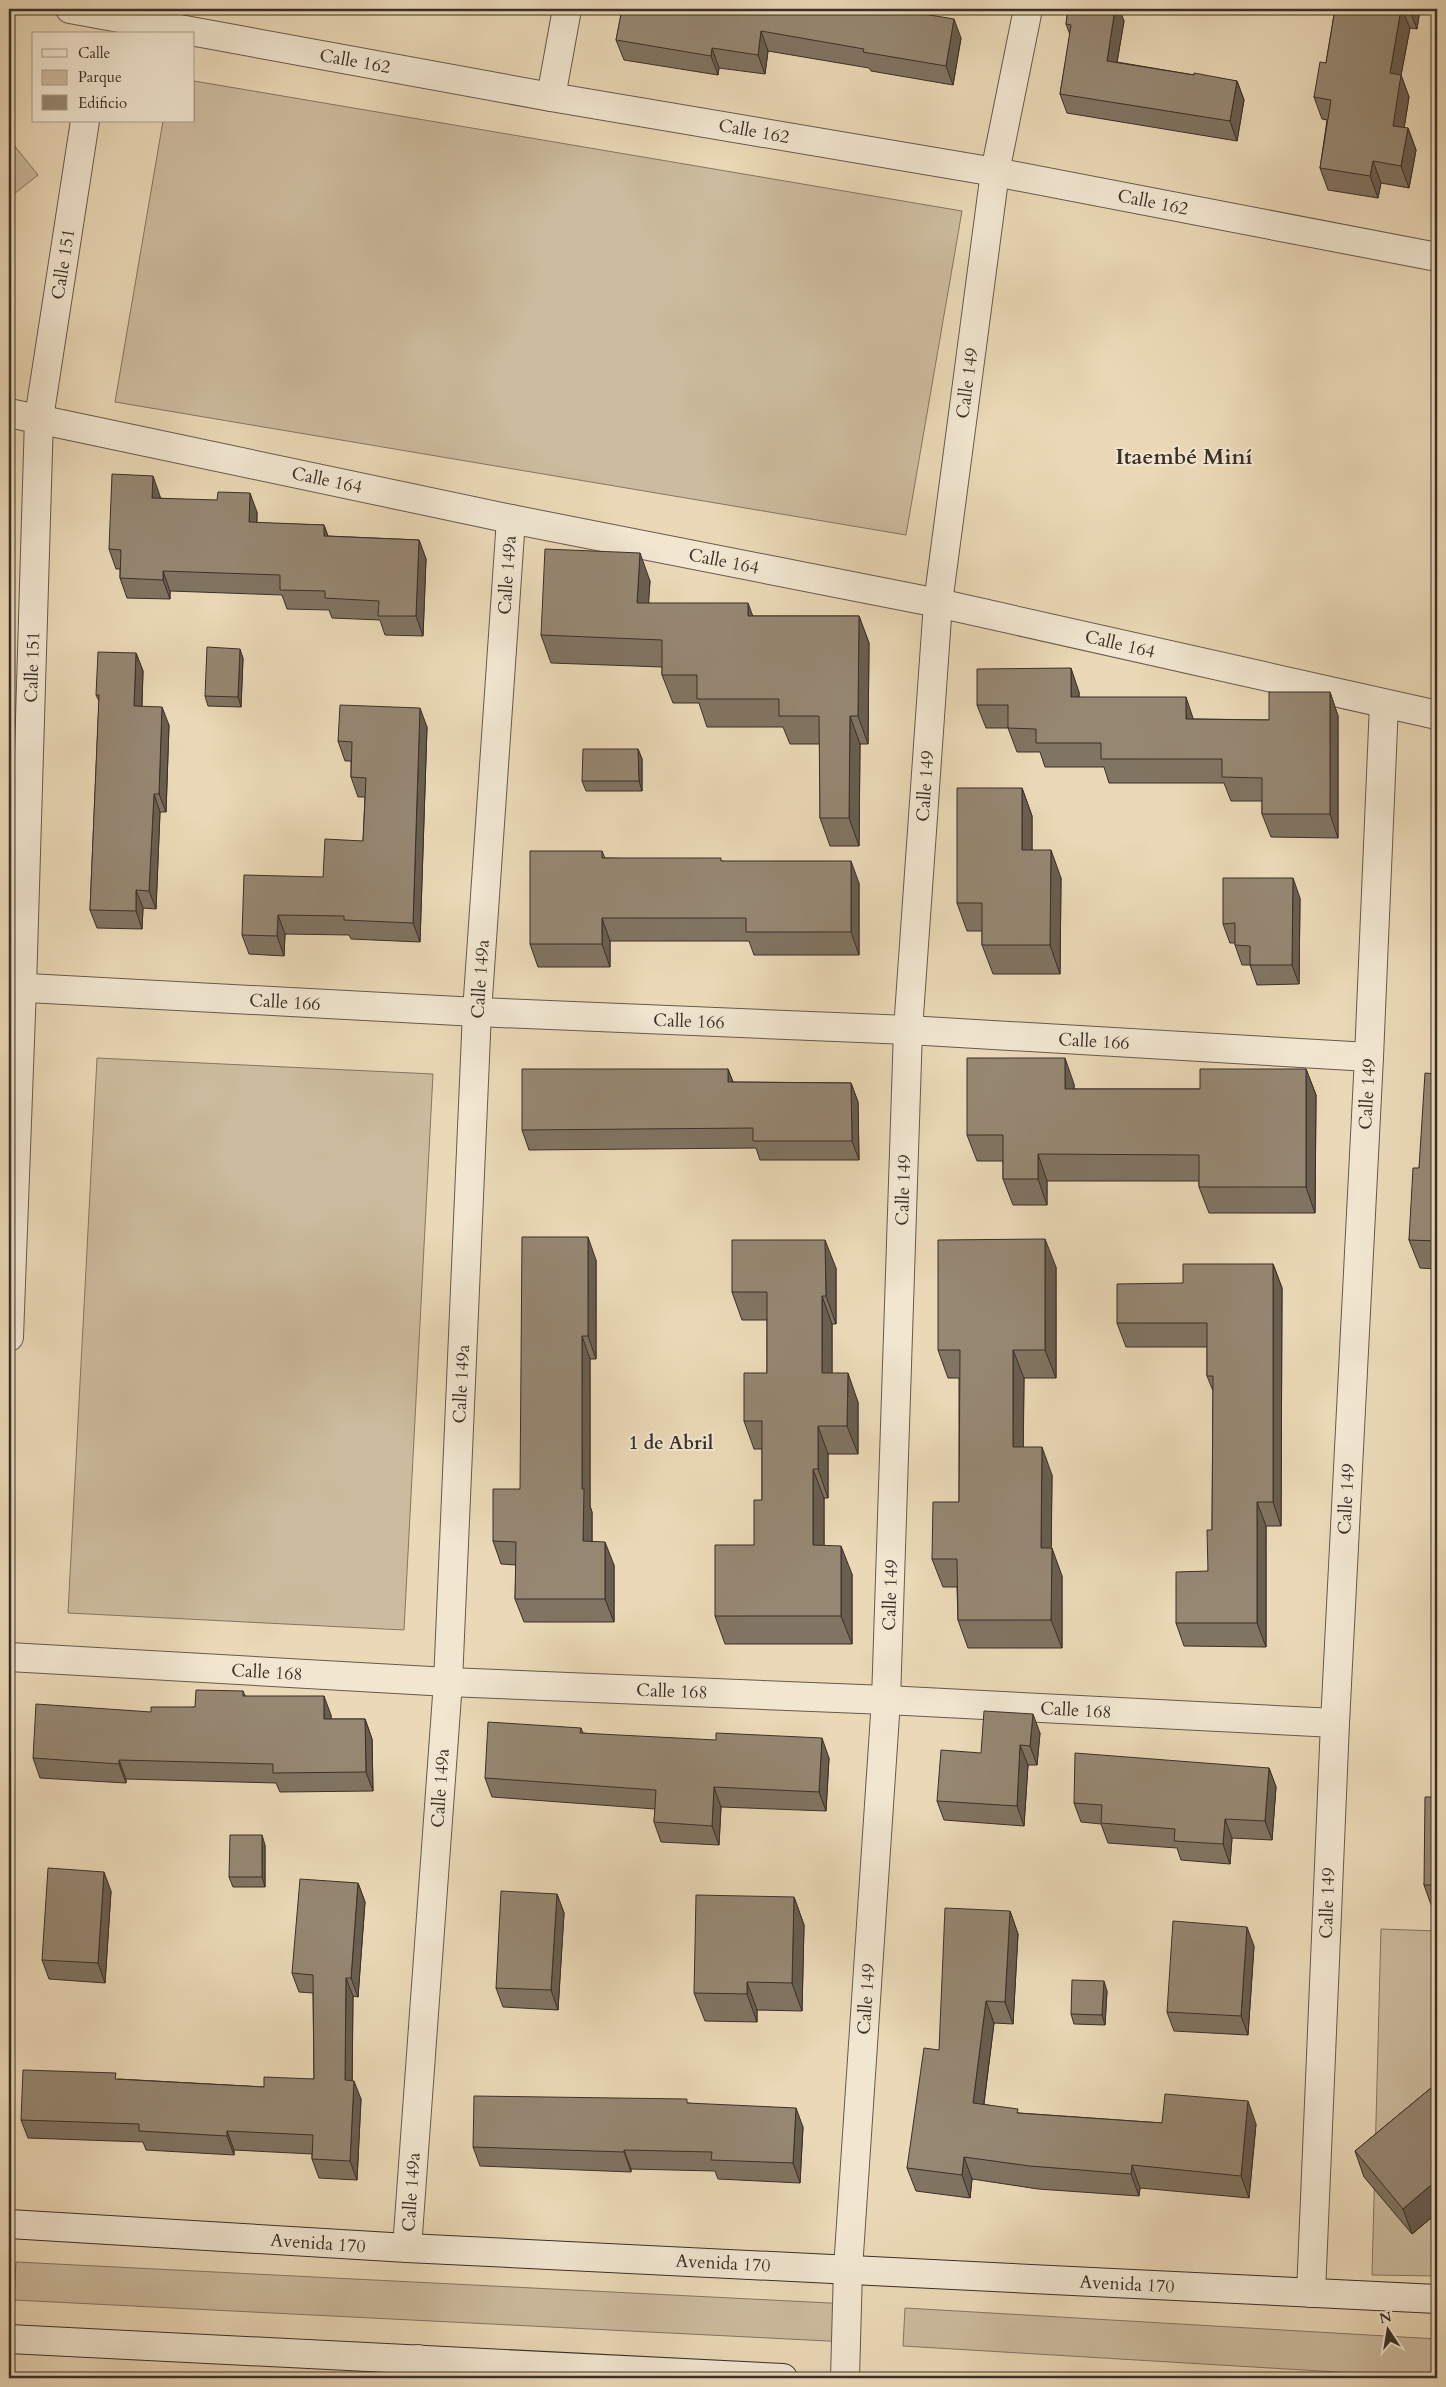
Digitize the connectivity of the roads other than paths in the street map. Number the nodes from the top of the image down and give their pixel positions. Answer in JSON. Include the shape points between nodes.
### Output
{"nodes":[{"id":1,"x":70,"y":9,"type":"edge"},
{"id":2,"x":567,"y":9,"type":"edge"},
{"id":3,"x":1028,"y":9,"type":"edge"},
{"id":4,"x":101,"y":19,"type":"edge"},
{"id":5,"x":176,"y":32,"type":"edge"},
{"id":6,"x":195,"y":35,"type":"edge"},
{"id":7,"x":551,"y":97,"type":"junction"},
{"id":8,"x":85,"y":122,"type":"edge"},
{"id":9,"x":996,"y":172,"type":"junction"},
{"id":10,"x":1437,"y":257,"type":"edge"},
{"id":11,"x":9,"y":413,"type":"edge"},
{"id":12,"x":39,"y":418,"type":"junction"},
{"id":13,"x":511,"y":519,"type":"junction"},
{"id":14,"x":938,"y":603,"type":"junction"},
{"id":15,"x":1384,"y":704,"type":"junction"},
{"id":16,"x":1437,"y":715,"type":"edge"},
{"id":17,"x":15,"y":987,"type":"edge"},
{"id":18,"x":478,"y":1012,"type":"junction"},
{"id":19,"x":908,"y":1030,"type":"junction"},
{"id":20,"x":1369,"y":1057,"type":"junction"},
{"id":21,"x":9,"y":1337,"type":"edge"},
{"id":22,"x":9,"y":1657,"type":"edge"},
{"id":23,"x":448,"y":1682,"type":"junction"},
{"id":24,"x":886,"y":1700,"type":"junction"},
{"id":25,"x":1335,"y":1723,"type":"junction"},
{"id":26,"x":9,"y":2224,"type":"edge"},
{"id":27,"x":407,"y":2248,"type":"junction"},
{"id":28,"x":848,"y":2269,"type":"junction"},
{"id":29,"x":1311,"y":2293,"type":"junction"},
{"id":30,"x":1437,"y":2299,"type":"edge"},
{"id":31,"x":9,"y":2340,"type":"edge"},
{"id":32,"x":417,"y":2369,"type":"edge"},
{"id":33,"x":783,"y":2378,"type":"edge"},
{"id":34,"x":845,"y":2378,"type":"edge"}],
"edges":[{"from":1,"to":4,"type":"street","name":"Calle 162"},
{"from":2,"to":7,"type":"street"},
{"from":3,"to":9,"type":"street","name":"Calle 149"},
{"from":4,"to":5,"type":"street","name":"Calle 162"},
{"from":6,"to":7,"type":"street","name":"Calle 162"},
{"from":7,"to":9,"type":"street","name":"Calle 162"},
{"from":8,"to":12,"type":"street","name":"Calle 151"},
{"from":9,"to":10,"type":"street","name":"Calle 162"},
{"from":9,"to":14,"type":"street","name":"Calle 149"},
{"from":11,"to":12,"type":"street","name":"Calle 164"},
{"from":12,"to":13,"type":"street","name":"Calle 164"},
{"from":12,"to":17,"type":"street","name":"Calle 151"},
{"from":13,"to":14,"type":"street","name":"Calle 164"},
{"from":13,"to":18,"type":"street","name":"Calle 149a"},
{"from":14,"to":15,"type":"street","name":"Calle 164"},
{"from":14,"to":19,"type":"street","name":"Calle 149"},
{"from":15,"to":16,"type":"street","name":"Calle 164"},
{"from":15,"to":20,"type":"street","name":"Calle 149"},
{"from":17,"to":18,"type":"street","name":"Calle 166"},
{"from":17,"to":21,"type":"street","name":"Calle 151"},
{"from":18,"to":19,"type":"street","name":"Calle 166"},
{"from":18,"to":23,"type":"street","name":"Calle 149a"},
{"from":19,"to":20,"type":"street","name":"Calle 166"},
{"from":19,"to":24,"type":"street","name":"Calle 149"},
{"from":20,"to":25,"type":"street","name":"Calle 149"},
{"from":22,"to":23,"type":"street","name":"Calle 168"},
{"from":23,"to":24,"type":"street","name":"Calle 168"},
{"from":23,"to":27,"type":"street","name":"Calle 149a"},
{"from":24,"to":25,"type":"street","name":"Calle 168"},
{"from":24,"to":28,"type":"street","name":"Calle 149"},
{"from":25,"to":29,"type":"street","name":"Calle 149"},
{"from":26,"to":27,"type":"street","name":"Avenida 170"},
{"from":27,"to":28,"type":"street","name":"Avenida 170"},
{"from":28,"to":29,"type":"street","name":"Avenida 170"},
{"from":28,"to":34,"type":"street","name":"Calle 149"},
{"from":29,"to":30,"type":"street","name":"Avenida 170"},
{"from":31,"to":32,"type":"street"},
{"from":32,"to":33,"type":"street"}]}
